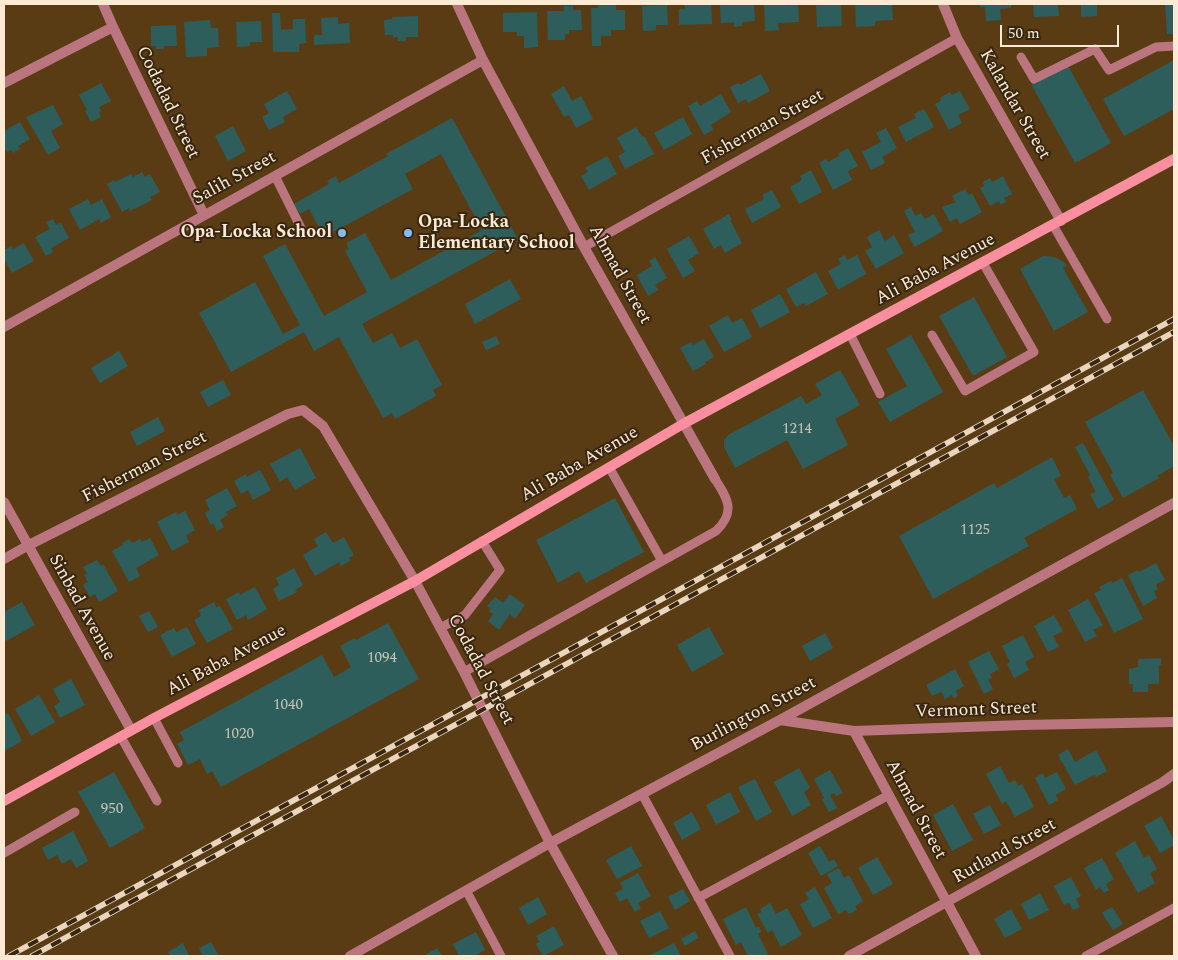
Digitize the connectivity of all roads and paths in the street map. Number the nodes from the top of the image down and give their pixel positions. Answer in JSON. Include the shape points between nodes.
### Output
{"nodes":[{"id":1,"x":103,"y":4,"type":"edge"},
{"id":2,"x":457,"y":4,"type":"edge"},
{"id":3,"x":943,"y":4,"type":"edge"},
{"id":4,"x":113,"y":28,"type":"junction"},
{"id":5,"x":957,"y":38,"type":"junction"},
{"id":6,"x":1174,"y":46,"type":"edge"},
{"id":7,"x":1021,"y":57,"type":"dead end"},
{"id":8,"x":482,"y":60,"type":"junction"},
{"id":9,"x":4,"y":83,"type":"edge"},
{"id":10,"x":1174,"y":159,"type":"edge"},
{"id":11,"x":275,"y":176,"type":"junction"},
{"id":12,"x":204,"y":215,"type":"junction"},
{"id":13,"x":1057,"y":223,"type":"junction"},
{"id":14,"x":301,"y":228,"type":"dead end"},
{"id":15,"x":584,"y":246,"type":"junction"},
{"id":16,"x":983,"y":263,"type":"junction"},
{"id":17,"x":1107,"y":319,"type":"dead end"},
{"id":18,"x":4,"y":327,"type":"edge"},
{"id":19,"x":850,"y":334,"type":"junction"},
{"id":20,"x":932,"y":335,"type":"dead end"},
{"id":21,"x":880,"y":394,"type":"dead end"},
{"id":22,"x":303,"y":410,"type":"joint"},
{"id":23,"x":683,"y":424,"type":"junction"},
{"id":24,"x":609,"y":467,"type":"junction"},
{"id":25,"x":715,"y":479,"type":"joint"},
{"id":26,"x":4,"y":502,"type":"edge"},
{"id":27,"x":1174,"y":503,"type":"edge"},
{"id":28,"x":482,"y":541,"type":"junction"},
{"id":29,"x":27,"y":546,"type":"junction"},
{"id":30,"x":4,"y":559,"type":"edge"},
{"id":31,"x":662,"y":561,"type":"junction"},
{"id":32,"x":415,"y":581,"type":"junction"},
{"id":33,"x":440,"y":628,"type":"junction"},
{"id":34,"x":464,"y":672,"type":"junction"},
{"id":35,"x":154,"y":718,"type":"junction"},
{"id":36,"x":780,"y":720,"type":"junction"},
{"id":37,"x":1174,"y":722,"type":"edge"},
{"id":38,"x":131,"y":730,"type":"junction"},
{"id":39,"x":854,"y":731,"type":"junction"},
{"id":40,"x":121,"y":737,"type":"junction"},
{"id":41,"x":178,"y":764,"type":"dead end"},
{"id":42,"x":1174,"y":774,"type":"edge"},
{"id":43,"x":642,"y":794,"type":"junction"},
{"id":44,"x":889,"y":795,"type":"junction"},
{"id":45,"x":4,"y":801,"type":"edge"},
{"id":46,"x":157,"y":801,"type":"dead end"},
{"id":47,"x":75,"y":812,"type":"dead end"},
{"id":48,"x":550,"y":843,"type":"junction"},
{"id":49,"x":4,"y":853,"type":"edge"},
{"id":50,"x":467,"y":892,"type":"junction"},
{"id":51,"x":698,"y":898,"type":"junction"},
{"id":52,"x":947,"y":903,"type":"junction"},
{"id":53,"x":1174,"y":908,"type":"edge"},
{"id":54,"x":350,"y":956,"type":"edge"},
{"id":55,"x":501,"y":956,"type":"edge"},
{"id":56,"x":613,"y":956,"type":"edge"},
{"id":57,"x":730,"y":956,"type":"edge"},
{"id":58,"x":849,"y":956,"type":"edge"},
{"id":59,"x":976,"y":956,"type":"edge"},
{"id":60,"x":1086,"y":956,"type":"edge"}],
"edges":[{"from":1,"to":4,"type":"street","name":"Codadad Street"},
{"from":2,"to":8,"type":"street","name":"Ahmad Street"},
{"from":3,"to":5,"type":"street","name":"Kalandar Street"},
{"from":4,"to":9,"type":"street"},
{"from":4,"to":12,"type":"street","name":"Codadad Street"},
{"from":5,"to":13,"type":"street","name":"Kalandar Street"},
{"from":5,"to":15,"type":"lane","name":"Fisherman Street"},
{"from":6,"to":7,"type":"lane","via":[[1156,47],[1109,70],[1095,49],[1034,79]]},
{"from":8,"to":11,"type":"street","name":"Salih Street"},
{"from":8,"to":15,"type":"street","name":"Ahmad Street"},
{"from":10,"to":13,"type":"street","name":"Ali Baba Avenue"},
{"from":11,"to":12,"type":"street","name":"Salih Street"},
{"from":11,"to":14,"type":"lane"},
{"from":12,"to":18,"type":"street","name":"Salih Street"},
{"from":13,"to":16,"type":"street","name":"Ali Baba Avenue"},
{"from":13,"to":17,"type":"lane"},
{"from":15,"to":23,"type":"street","name":"Ahmad Street"},
{"from":16,"to":19,"type":"street","name":"Ali Baba Avenue"},
{"from":16,"to":20,"type":"lane","via":[[1034,352],[965,391]]},
{"from":19,"to":21,"type":"lane"},
{"from":19,"to":23,"type":"street","name":"Ali Baba Avenue"},
{"from":22,"to":29,"type":"street","name":"Fisherman Street","via":[[288,414]]},
{"from":22,"to":32,"type":"street","name":"Codadad Street","via":[[323,426]]},
{"from":23,"to":24,"type":"street","name":"Ali Baba Avenue"},
{"from":23,"to":25,"type":"street","name":"Ahmad Street"},
{"from":24,"to":28,"type":"street","name":"Ali Baba Avenue"},
{"from":24,"to":31,"type":"lane"},
{"from":25,"to":31,"type":"lane","via":[[727,497],[728,511],[722,525]]},
{"from":26,"to":29,"type":"street","name":"Sinbad Avenue"},
{"from":27,"to":36,"type":"street","name":"Burlington Street"},
{"from":28,"to":32,"type":"street","name":"Ali Baba Avenue"},
{"from":28,"to":33,"type":"lane","via":[[500,570],[465,616]]},
{"from":29,"to":30,"type":"street","name":"Fisherman Street"},
{"from":29,"to":38,"type":"street","name":"Sinbad Avenue"},
{"from":31,"to":34,"type":"lane"},
{"from":32,"to":33,"type":"street","name":"Codadad Street"},
{"from":32,"to":35,"type":"street","name":"Ali Baba Avenue"},
{"from":33,"to":34,"type":"street","name":"Codadad Street"},
{"from":34,"to":48,"type":"street","name":"Codadad Street"},
{"from":35,"to":38,"type":"street","name":"Ali Baba Avenue"},
{"from":35,"to":41,"type":"lane"},
{"from":36,"to":39,"type":"street","name":"Vermont Street"},
{"from":36,"to":43,"type":"street","name":"Burlington Street"},
{"from":37,"to":39,"type":"street","name":"Vermont Street"},
{"from":38,"to":40,"type":"street","name":"Ali Baba Avenue"},
{"from":39,"to":44,"type":"street","name":"Ahmad Street"},
{"from":40,"to":45,"type":"street","name":"Ali Baba Avenue"},
{"from":40,"to":46,"type":"lane"},
{"from":42,"to":52,"type":"street","name":"Rutland Street"},
{"from":43,"to":48,"type":"street","name":"Burlington Street"},
{"from":43,"to":51,"type":"lane"},
{"from":44,"to":51,"type":"lane"},
{"from":44,"to":52,"type":"street","name":"Ahmad Street"},
{"from":47,"to":49,"type":"lane"},
{"from":48,"to":50,"type":"street","name":"Burlington Street"},
{"from":48,"to":56,"type":"street","name":"Codadad Street"},
{"from":50,"to":54,"type":"street","name":"Burlington Street"},
{"from":50,"to":55,"type":"lane"},
{"from":51,"to":57,"type":"lane"},
{"from":52,"to":58,"type":"street","name":"Rutland Street"},
{"from":52,"to":59,"type":"street","name":"Ahmad Street"},
{"from":53,"to":60,"type":"lane"}]}
